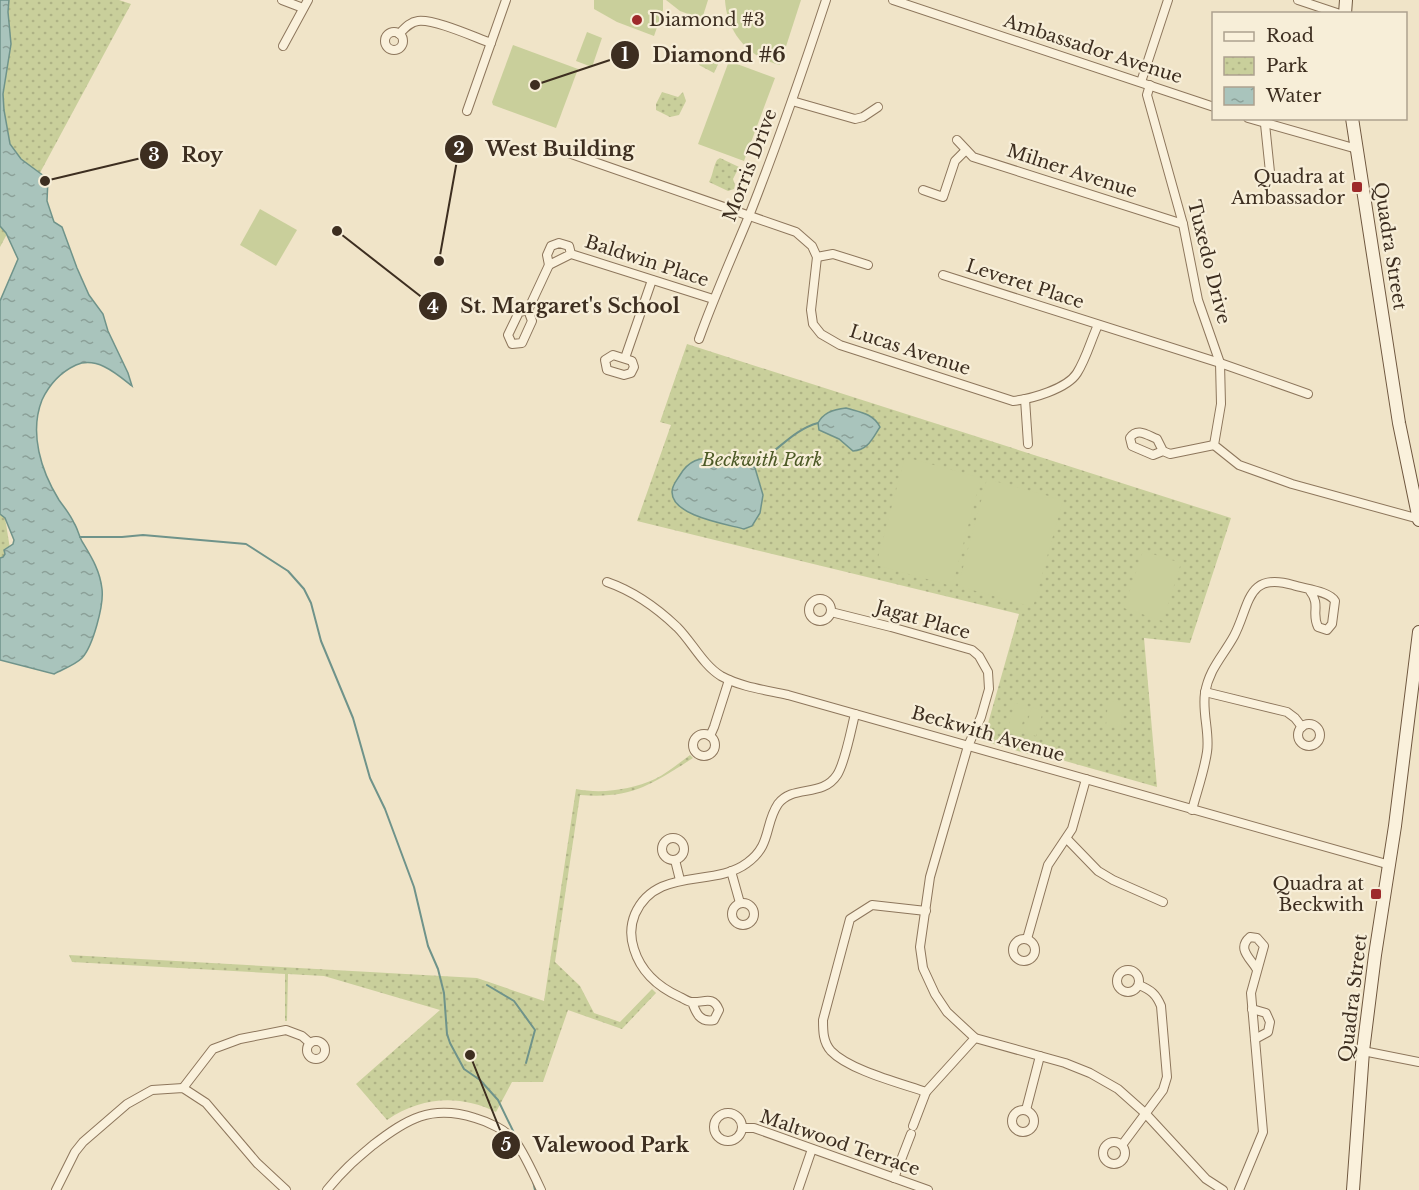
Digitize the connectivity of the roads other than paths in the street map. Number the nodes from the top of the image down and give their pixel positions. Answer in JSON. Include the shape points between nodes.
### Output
{"nodes":[{"id":1,"x":282,"y":0,"type":"edge"},
{"id":2,"x":506,"y":0,"type":"edge"},
{"id":3,"x":826,"y":0,"type":"edge"},
{"id":4,"x":893,"y":0,"type":"edge"},
{"id":5,"x":1168,"y":0,"type":"edge"},
{"id":6,"x":1298,"y":0,"type":"edge"},
{"id":7,"x":306,"y":4,"type":"edge"},
{"id":8,"x":1334,"y":12,"type":"edge"},
{"id":9,"x":399,"y":34,"type":"dead end"},
{"id":10,"x":491,"y":43,"type":"junction"},
{"id":11,"x":283,"y":46,"type":"dead end"},
{"id":12,"x":1141,"y":82,"type":"junction"},
{"id":13,"x":1150,"y":85,"type":"junction"},
{"id":14,"x":792,"y":101,"type":"junction"},
{"id":15,"x":1212,"y":106,"type":"edge"},
{"id":16,"x":878,"y":107,"type":"dead end"},
{"id":17,"x":467,"y":111,"type":"dead end"},
{"id":18,"x":1254,"y":120,"type":"edge"},
{"id":19,"x":1352,"y":120,"type":"edge"},
{"id":20,"x":1265,"y":124,"type":"junction"},
{"id":21,"x":957,"y":140,"type":"dead end"},
{"id":22,"x":554,"y":148,"type":"dead end"},
{"id":23,"x":1357,"y":149,"type":"junction"},
{"id":24,"x":966,"y":150,"type":"junction"},
{"id":25,"x":1270,"y":172,"type":"dead end"},
{"id":26,"x":923,"y":190,"type":"dead end"},
{"id":27,"x":749,"y":215,"type":"junction"},
{"id":28,"x":1183,"y":224,"type":"junction"},
{"id":29,"x":572,"y":254,"type":"junction"},
{"id":30,"x":817,"y":258,"type":"junction"},
{"id":31,"x":549,"y":265,"type":"junction"},
{"id":32,"x":868,"y":265,"type":"dead end"},
{"id":33,"x":943,"y":275,"type":"dead end"},
{"id":34,"x":652,"y":280,"type":"junction"},
{"id":35,"x":713,"y":299,"type":"junction"},
{"id":36,"x":528,"y":310,"type":"dead end"},
{"id":37,"x":1098,"y":325,"type":"junction"},
{"id":38,"x":699,"y":339,"type":"dead end"},
{"id":39,"x":625,"y":358,"type":"dead end"},
{"id":40,"x":1220,"y":363,"type":"junction"},
{"id":41,"x":1308,"y":394,"type":"dead end"},
{"id":42,"x":1025,"y":399,"type":"junction"},
{"id":43,"x":1028,"y":444,"type":"dead end"},
{"id":44,"x":1214,"y":445,"type":"junction"},
{"id":45,"x":1163,"y":451,"type":"dead end"},
{"id":46,"x":1414,"y":475,"type":"edge"},
{"id":47,"x":1419,"y":520,"type":"edge"},
{"id":48,"x":607,"y":582,"type":"dead end"},
{"id":49,"x":1310,"y":591,"type":"junction"},
{"id":50,"x":831,"y":612,"type":"dead end"},
{"id":51,"x":1419,"y":632,"type":"edge"},
{"id":52,"x":729,"y":680,"type":"junction"},
{"id":53,"x":1416,"y":686,"type":"edge"},
{"id":54,"x":1205,"y":692,"type":"junction"},
{"id":55,"x":855,"y":714,"type":"junction"},
{"id":56,"x":1302,"y":727,"type":"dead end"},
{"id":57,"x":710,"y":736,"type":"dead end"},
{"id":58,"x":968,"y":746,"type":"junction"},
{"id":59,"x":1086,"y":779,"type":"junction"},
{"id":60,"x":1192,"y":810,"type":"junction"},
{"id":61,"x":1067,"y":839,"type":"junction"},
{"id":62,"x":675,"y":860,"type":"dead end"},
{"id":63,"x":1390,"y":865,"type":"junction"},
{"id":64,"x":731,"y":871,"type":"junction"},
{"id":65,"x":680,"y":880,"type":"junction"},
{"id":66,"x":1162,"y":902,"type":"dead end"},
{"id":67,"x":740,"y":903,"type":"dead end"},
{"id":68,"x":926,"y":911,"type":"junction"},
{"id":69,"x":1027,"y":939,"type":"dead end"},
{"id":70,"x":1257,"y":968,"type":"dead end"},
{"id":71,"x":1139,"y":985,"type":"dead end"},
{"id":72,"x":692,"y":1002,"type":"dead end"},
{"id":73,"x":1252,"y":1009,"type":"junction"},
{"id":74,"x":975,"y":1038,"type":"junction"},
{"id":75,"x":1255,"y":1039,"type":"junction"},
{"id":76,"x":310,"y":1043,"type":"dead end"},
{"id":77,"x":1363,"y":1051,"type":"junction"},
{"id":78,"x":1040,"y":1056,"type":"junction"},
{"id":79,"x":1419,"y":1062,"type":"edge"},
{"id":80,"x":183,"y":1088,"type":"junction"},
{"id":81,"x":926,"y":1092,"type":"junction"},
{"id":82,"x":1026,"y":1110,"type":"dead end"},
{"id":83,"x":1145,"y":1113,"type":"junction"},
{"id":84,"x":742,"y":1128,"type":"dead end"},
{"id":85,"x":1122,"y":1145,"type":"dead end"},
{"id":86,"x":812,"y":1149,"type":"junction"},
{"id":87,"x":894,"y":1178,"type":"junction"},
{"id":88,"x":56,"y":1190,"type":"edge"},
{"id":89,"x":286,"y":1190,"type":"edge"},
{"id":90,"x":327,"y":1190,"type":"edge"},
{"id":91,"x":541,"y":1190,"type":"edge"},
{"id":92,"x":798,"y":1190,"type":"edge"},
{"id":93,"x":928,"y":1190,"type":"edge"},
{"id":94,"x":1223,"y":1190,"type":"edge"},
{"id":95,"x":1239,"y":1190,"type":"edge"},
{"id":96,"x":1353,"y":1190,"type":"edge"}],
"edges":[{"from":1,"to":7,"type":"street"},
{"from":2,"to":10,"type":"street"},
{"from":3,"to":14,"type":"street","name":"Morris Drive"},
{"from":4,"to":12,"type":"street","name":"Ambassador Avenue"},
{"from":5,"to":12,"type":"street"},
{"from":6,"to":8,"type":"street"},
{"from":7,"to":11,"type":"street"},
{"from":9,"to":10,"type":"street","via":[[411,23],[430,22]]},
{"from":10,"to":17,"type":"street"},
{"from":12,"to":13,"type":"street","name":"Ambassador Avenue"},
{"from":13,"to":15,"type":"street","name":"Ambassador Avenue"},
{"from":13,"to":28,"type":"street","name":"Tuxedo Drive","via":[[1148,95]]},
{"from":14,"to":16,"type":"street","via":[[855,119]]},
{"from":14,"to":27,"type":"street","name":"Morris Drive"},
{"from":18,"to":20,"type":"street"},
{"from":19,"to":23,"type":"main road","name":"Quadra Street"},
{"from":20,"to":23,"type":"street"},
{"from":20,"to":25,"type":"street"},
{"from":21,"to":24,"type":"street","name":"Milner Avenue"},
{"from":22,"to":27,"type":"street"},
{"from":23,"to":46,"type":"main road","name":"Quadra Street","via":[[1392,378]]},
{"from":24,"to":26,"type":"street","via":[[955,162],[943,197]]},
{"from":24,"to":28,"type":"street","name":"Milner Avenue","via":[[973,157]]},
{"from":27,"to":30,"type":"street","via":[[796,231],[812,246]]},
{"from":27,"to":35,"type":"street","name":"Morris Drive"},
{"from":28,"to":40,"type":"street","name":"Tuxedo Drive","via":[[1198,300]]},
{"from":29,"to":31,"type":"street","name":"Baldwin Place"},
{"from":29,"to":31,"type":"street","name":"Baldwin Place","via":[[568,246],[551,246],[547,255]]},
{"from":29,"to":34,"type":"street","name":"Baldwin Place"},
{"from":30,"to":32,"type":"street","via":[[833,254]]},
{"from":30,"to":42,"type":"street","name":"Lucas Avenue","via":[[811,310],[813,324],[821,334],[840,345],[1013,401]]},
{"from":31,"to":36,"type":"street","name":"Baldwin Place"},
{"from":33,"to":37,"type":"street","name":"Leveret Place"},
{"from":34,"to":35,"type":"street","name":"Baldwin Place"},
{"from":34,"to":39,"type":"street"},
{"from":35,"to":38,"type":"street","name":"Morris Drive"},
{"from":37,"to":40,"type":"street"},
{"from":37,"to":42,"type":"street","name":"Lucas Avenue","via":[[1077,374],[1065,385]]},
{"from":40,"to":41,"type":"street"},
{"from":40,"to":44,"type":"street","name":"Tuxedo Drive","via":[[1221,404]]},
{"from":42,"to":43,"type":"street"},
{"from":44,"to":45,"type":"street","via":[[1170,454]]},
{"from":44,"to":47,"type":"street","via":[[1239,465]]},
{"from":46,"to":47,"type":"main road","name":"Quadra Street"},
{"from":48,"to":52,"type":"street","name":"Beckwith Avenue","via":[[632,594],[677,627],[714,670]]},
{"from":49,"to":49,"type":"street","via":[[1317,602],[1315,622],[1327,630],[1332,624],[1335,601],[1328,594]]},
{"from":49,"to":54,"type":"street","via":[[1274,580],[1250,595],[1233,638],[1214,665]]},
{"from":50,"to":58,"type":"street","name":"Jagat Place","via":[[962,647],[979,656],[988,672],[989,689]]},
{"from":51,"to":53,"type":"main road","name":"Quadra Street"},
{"from":52,"to":55,"type":"street","name":"Beckwith Avenue"},
{"from":52,"to":57,"type":"street"},
{"from":53,"to":63,"type":"main road","name":"Quadra Street"},
{"from":54,"to":56,"type":"street","via":[[1287,712]]},
{"from":54,"to":60,"type":"street","via":[[1207,752]]},
{"from":55,"to":58,"type":"street","name":"Beckwith Avenue"},
{"from":55,"to":64,"type":"street","via":[[836,777],[822,788],[794,793],[782,800],[760,850],[748,863]]},
{"from":58,"to":59,"type":"street","name":"Beckwith Avenue"},
{"from":58,"to":68,"type":"street","via":[[930,877]]},
{"from":59,"to":60,"type":"street","name":"Beckwith Avenue"},
{"from":59,"to":61,"type":"street"},
{"from":60,"to":63,"type":"street","name":"Beckwith Avenue"},
{"from":61,"to":66,"type":"street","via":[[1098,871]]},
{"from":61,"to":69,"type":"street","via":[[1048,866]]},
{"from":62,"to":65,"type":"street"},
{"from":63,"to":77,"type":"main road","name":"Quadra Street"},
{"from":64,"to":65,"type":"street"},
{"from":64,"to":67,"type":"street"},
{"from":65,"to":72,"type":"street","via":[[660,887],[644,900],[634,917],[630,936],[646,974],[661,987]]},
{"from":68,"to":74,"type":"street","via":[[920,947],[923,968],[947,1012]]},
{"from":68,"to":81,"type":"street","via":[[872,905],[850,920],[822,1020],[830,1050],[846,1063]]},
{"from":70,"to":73,"type":"street"},
{"from":71,"to":83,"type":"street","via":[[1150,990],[1161,1006],[1167,1077],[1163,1090]]},
{"from":73,"to":75,"type":"street"},
{"from":73,"to":75,"type":"street","via":[[1266,1013],[1270,1022],[1268,1032]]},
{"from":74,"to":78,"type":"street"},
{"from":74,"to":81,"type":"street"},
{"from":75,"to":95,"type":"street","via":[[1263,1132]]},
{"from":76,"to":80,"type":"street","via":[[286,1030],[213,1049]]},
{"from":77,"to":79,"type":"street"},
{"from":77,"to":96,"type":"main road","name":"Quadra Street"},
{"from":78,"to":82,"type":"street"},
{"from":78,"to":83,"type":"street","via":[[1090,1073],[1118,1089]]},
{"from":80,"to":88,"type":"street","via":[[152,1090],[127,1104],[83,1142]]},
{"from":80,"to":89,"type":"street","via":[[206,1103],[257,1163]]},
{"from":81,"to":87,"type":"street"},
{"from":83,"to":85,"type":"street"},
{"from":83,"to":94,"type":"street","via":[[1206,1179]]},
{"from":84,"to":86,"type":"street","name":"Maltwood Terrace","via":[[754,1128]]},
{"from":86,"to":87,"type":"street","name":"Maltwood Terrace"},
{"from":86,"to":92,"type":"street"},
{"from":87,"to":93,"type":"street","name":"Maltwood Terrace"},
{"from":90,"to":91,"type":"street","via":[[343,1169],[400,1125],[423,1115],[446,1112],[483,1120],[515,1141]]}]}
